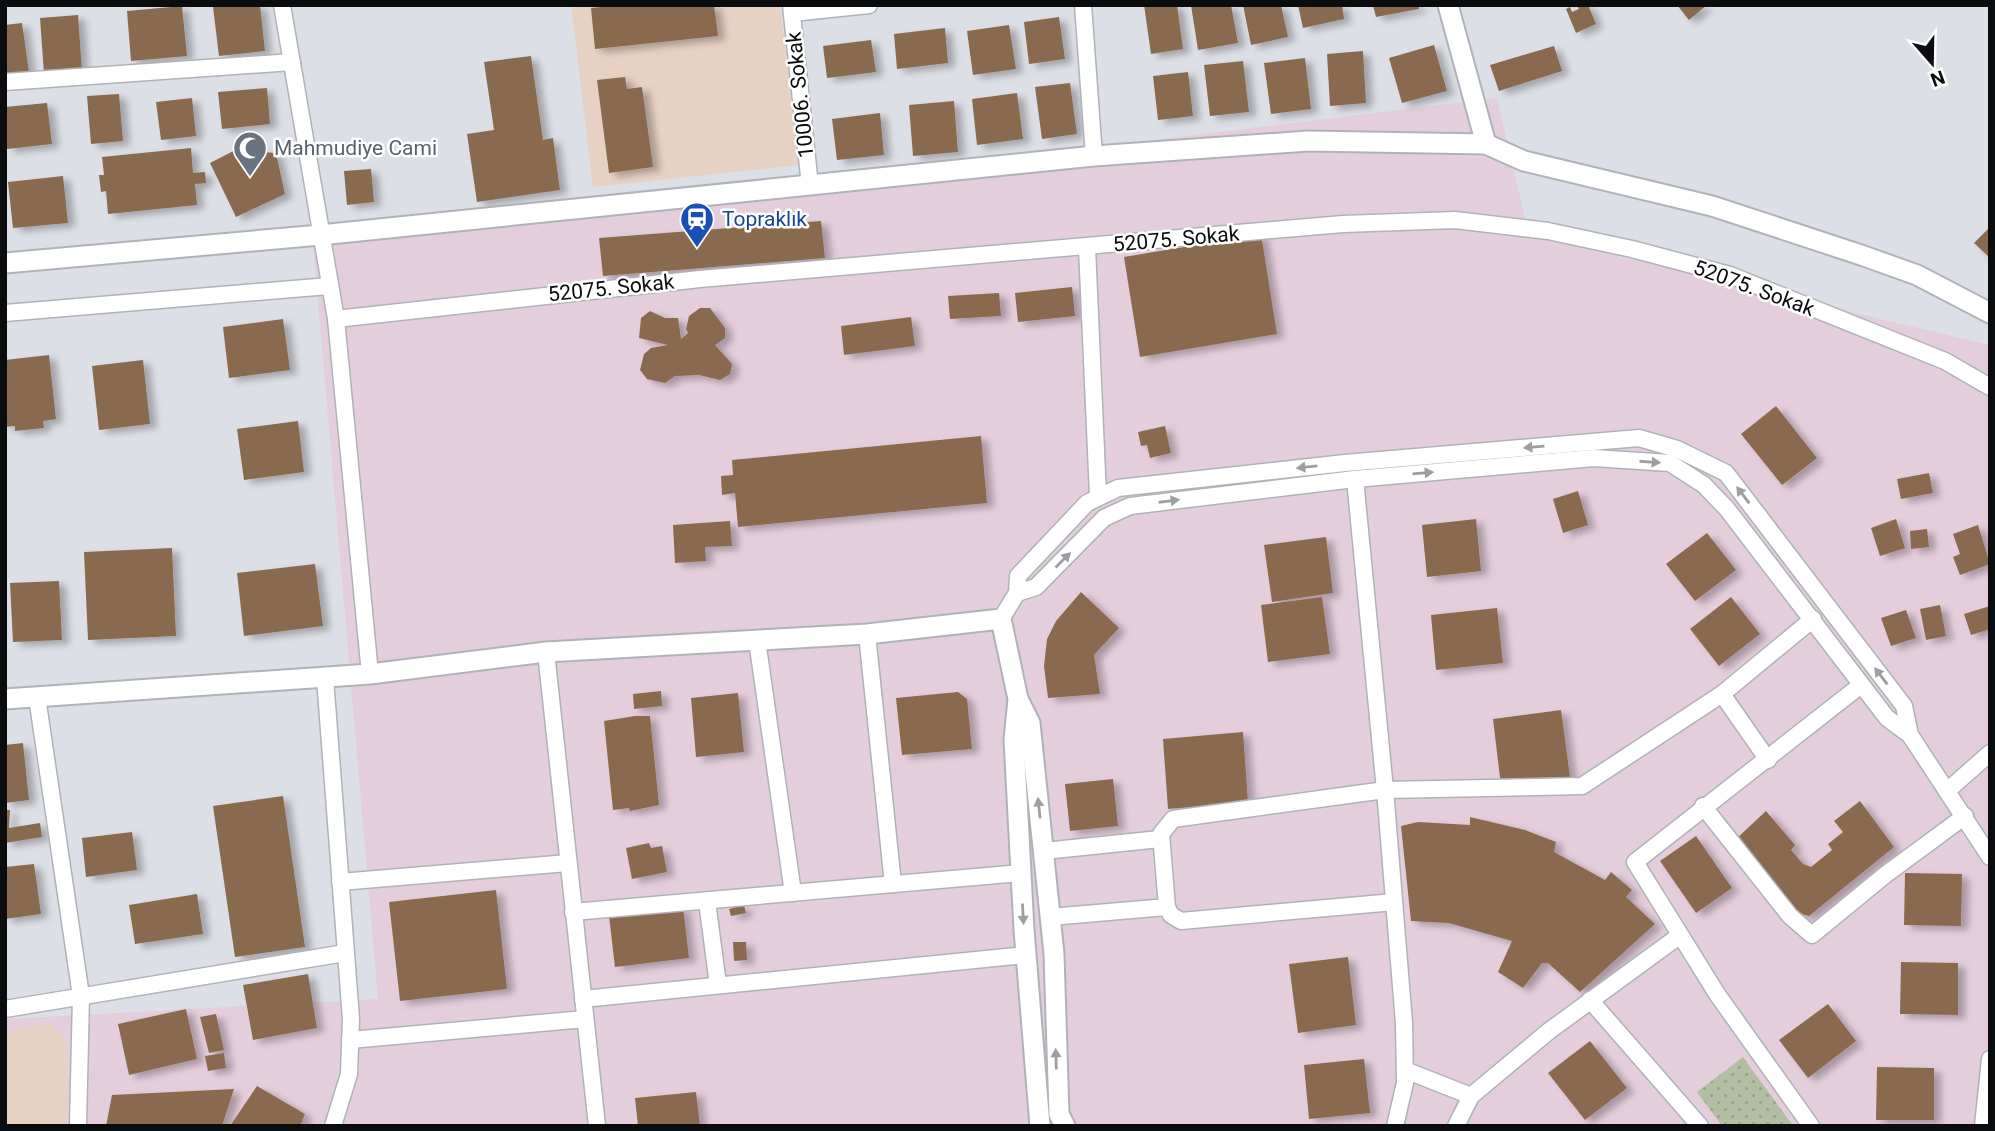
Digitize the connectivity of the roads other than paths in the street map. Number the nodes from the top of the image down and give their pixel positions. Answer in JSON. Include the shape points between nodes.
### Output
{"nodes":[{"id":1,"x":282,"y":5,"type":"edge"},
{"id":2,"x":869,"y":5,"type":"edge"},
{"id":3,"x":1083,"y":5,"type":"edge"},
{"id":4,"x":1447,"y":5,"type":"edge"},
{"id":5,"x":791,"y":9,"type":"edge"},
{"id":6,"x":292,"y":62,"type":"junction"},
{"id":7,"x":5,"y":82,"type":"edge"},
{"id":8,"x":1486,"y":144,"type":"junction"},
{"id":9,"x":1094,"y":156,"type":"junction"},
{"id":10,"x":810,"y":186,"type":"junction"},
{"id":11,"x":320,"y":235,"type":"junction"},
{"id":12,"x":1087,"y":247,"type":"junction"},
{"id":13,"x":5,"y":263,"type":"edge"},
{"id":14,"x":329,"y":286,"type":"junction"},
{"id":15,"x":5,"y":313,"type":"edge"},
{"id":16,"x":1990,"y":313,"type":"edge"},
{"id":17,"x":335,"y":319,"type":"junction"},
{"id":18,"x":1990,"y":387,"type":"edge"},
{"id":19,"x":1355,"y":479,"type":"junction"},
{"id":20,"x":1098,"y":496,"type":"junction"},
{"id":21,"x":1017,"y":593,"type":"junction"},
{"id":22,"x":1813,"y":619,"type":"junction"},
{"id":23,"x":1001,"y":620,"type":"junction"},
{"id":24,"x":867,"y":634,"type":"junction"},
{"id":25,"x":757,"y":640,"type":"junction"},
{"id":26,"x":546,"y":652,"type":"junction"},
{"id":27,"x":370,"y":674,"type":"junction"},
{"id":28,"x":325,"y":678,"type":"junction"},
{"id":29,"x":1861,"y":685,"type":"junction"},
{"id":30,"x":1723,"y":694,"type":"junction"},
{"id":31,"x":37,"y":696,"type":"junction"},
{"id":32,"x":5,"y":699,"type":"edge"},
{"id":33,"x":1018,"y":699,"type":"junction"},
{"id":34,"x":1910,"y":735,"type":"junction"},
{"id":35,"x":1990,"y":753,"type":"edge"},
{"id":36,"x":1768,"y":760,"type":"junction"},
{"id":37,"x":1385,"y":790,"type":"junction"},
{"id":38,"x":1947,"y":791,"type":"junction"},
{"id":39,"x":1703,"y":806,"type":"junction"},
{"id":40,"x":1965,"y":816,"type":"junction"},
{"id":41,"x":1160,"y":839,"type":"junction"},
{"id":42,"x":1044,"y":851,"type":"junction"},
{"id":43,"x":1990,"y":856,"type":"edge"},
{"id":44,"x":568,"y":863,"type":"junction"},
{"id":45,"x":1021,"y":873,"type":"junction"},
{"id":46,"x":340,"y":882,"type":"junction"},
{"id":47,"x":893,"y":884,"type":"junction"},
{"id":48,"x":793,"y":893,"type":"junction"},
{"id":49,"x":707,"y":901,"type":"junction"},
{"id":50,"x":1394,"y":902,"type":"junction"},
{"id":51,"x":1167,"y":907,"type":"junction"},
{"id":52,"x":573,"y":912,"type":"junction"},
{"id":53,"x":1050,"y":918,"type":"junction"},
{"id":54,"x":1679,"y":936,"type":"junction"},
{"id":55,"x":345,"y":953,"type":"junction"},
{"id":56,"x":1026,"y":955,"type":"junction"},
{"id":57,"x":718,"y":985,"type":"junction"},
{"id":58,"x":81,"y":996,"type":"junction"},
{"id":59,"x":583,"y":999,"type":"junction"},
{"id":60,"x":1591,"y":1000,"type":"junction"},
{"id":61,"x":5,"y":1009,"type":"edge"},
{"id":62,"x":585,"y":1019,"type":"junction"},
{"id":63,"x":350,"y":1040,"type":"junction"},
{"id":64,"x":1990,"y":1059,"type":"edge"},
{"id":65,"x":1405,"y":1070,"type":"junction"},
{"id":66,"x":1471,"y":1096,"type":"junction"},
{"id":67,"x":78,"y":1126,"type":"edge"},
{"id":68,"x":332,"y":1126,"type":"edge"},
{"id":69,"x":597,"y":1126,"type":"edge"},
{"id":70,"x":1040,"y":1126,"type":"edge"},
{"id":71,"x":1065,"y":1126,"type":"edge"},
{"id":72,"x":1395,"y":1126,"type":"edge"},
{"id":73,"x":1456,"y":1126,"type":"edge"},
{"id":74,"x":1700,"y":1126,"type":"edge"},
{"id":75,"x":1811,"y":1126,"type":"edge"},
{"id":76,"x":1983,"y":1126,"type":"edge"}],
"edges":[{"from":1,"to":6,"type":"street"},
{"from":2,"to":5,"type":"street"},
{"from":3,"to":9,"type":"street"},
{"from":4,"to":8,"type":"street"},
{"from":5,"to":10,"type":"street","name":"10006. Sokak"},
{"from":6,"to":7,"type":"street"},
{"from":6,"to":11,"type":"street"},
{"from":8,"to":9,"type":"street","via":[[1308,141]]},
{"from":8,"to":16,"type":"street","via":[[1524,160],[1712,206],[1872,259],[1917,275]]},
{"from":9,"to":10,"type":"street"},
{"from":10,"to":11,"type":"street"},
{"from":11,"to":13,"type":"street"},
{"from":11,"to":14,"type":"street"},
{"from":12,"to":17,"type":"street","name":"52075. Sokak","via":[[700,278]]},
{"from":12,"to":18,"type":"street","name":"52075. Sokak","via":[[1343,224],[1455,220],[1548,231],[1730,275],[1945,361]]},
{"from":12,"to":20,"type":"street"},
{"from":14,"to":15,"type":"street"},
{"from":14,"to":17,"type":"street"},
{"from":17,"to":27,"type":"street"},
{"from":21,"to":19,"type":"street","one_way":true,"via":[[1036,587],[1104,518],[1130,506]]},
{"from":19,"to":22,"type":"street","one_way":true,"via":[[1594,458],[1670,463],[1704,485],[1727,509]]},
{"from":19,"to":37,"type":"street"},
{"from":20,"to":21,"type":"street","via":[[1077,512],[1018,576]]},
{"from":34,"to":20,"type":"street","one_way":true,"via":[[1904,706],[1726,473],[1658,442],[1639,438],[1345,463],[1129,486]]},
{"from":21,"to":23,"type":"street"},
{"from":22,"to":29,"type":"street"},
{"from":22,"to":30,"type":"street"},
{"from":23,"to":24,"type":"street"},
{"from":23,"to":33,"type":"street"},
{"from":24,"to":25,"type":"street"},
{"from":24,"to":47,"type":"street"},
{"from":25,"to":26,"type":"street"},
{"from":25,"to":48,"type":"street"},
{"from":26,"to":27,"type":"street"},
{"from":26,"to":44,"type":"street"},
{"from":27,"to":28,"type":"street"},
{"from":28,"to":31,"type":"street"},
{"from":28,"to":46,"type":"street"},
{"from":29,"to":34,"type":"street","via":[[1887,718]]},
{"from":29,"to":36,"type":"street"},
{"from":30,"to":36,"type":"street"},
{"from":30,"to":37,"type":"street","via":[[1582,786]]},
{"from":31,"to":32,"type":"street"},
{"from":31,"to":58,"type":"street"},
{"from":42,"to":33,"type":"street","one_way":true,"via":[[1030,723]]},
{"from":33,"to":45,"type":"street","via":[[1014,740]]},
{"from":34,"to":38,"type":"street"},
{"from":35,"to":38,"type":"street"},
{"from":36,"to":39,"type":"street"},
{"from":37,"to":41,"type":"street","via":[[1173,819]]},
{"from":37,"to":50,"type":"street"},
{"from":38,"to":40,"type":"street"},
{"from":39,"to":40,"type":"street","via":[[1790,916],[1812,935]]},
{"from":39,"to":54,"type":"street","via":[[1635,862]]},
{"from":40,"to":43,"type":"street"},
{"from":41,"to":42,"type":"street"},
{"from":41,"to":51,"type":"street"},
{"from":42,"to":53,"type":"street"},
{"from":44,"to":46,"type":"street"},
{"from":44,"to":52,"type":"street"},
{"from":45,"to":47,"type":"street"},
{"from":45,"to":56,"type":"street","one_way":true},
{"from":46,"to":55,"type":"street"},
{"from":47,"to":48,"type":"street"},
{"from":48,"to":49,"type":"street"},
{"from":49,"to":52,"type":"street"},
{"from":49,"to":57,"type":"street"},
{"from":50,"to":51,"type":"street","via":[[1186,922],[1176,919]]},
{"from":50,"to":65,"type":"street"},
{"from":51,"to":53,"type":"street"},
{"from":52,"to":59,"type":"street"},
{"from":71,"to":53,"type":"street","one_way":true,"via":[[1059,1114]]},
{"from":54,"to":60,"type":"street"},
{"from":54,"to":75,"type":"street"},
{"from":55,"to":58,"type":"street"},
{"from":55,"to":63,"type":"street"},
{"from":56,"to":57,"type":"street"},
{"from":56,"to":70,"type":"street"},
{"from":57,"to":59,"type":"street"},
{"from":58,"to":61,"type":"street"},
{"from":58,"to":67,"type":"street"},
{"from":59,"to":62,"type":"street"},
{"from":60,"to":66,"type":"street"},
{"from":60,"to":74,"type":"street"},
{"from":62,"to":63,"type":"street"},
{"from":62,"to":69,"type":"street"},
{"from":63,"to":68,"type":"street","via":[[349,1074]]},
{"from":64,"to":76,"type":"street"},
{"from":65,"to":66,"type":"street"},
{"from":65,"to":72,"type":"street"},
{"from":66,"to":73,"type":"street"}]}
